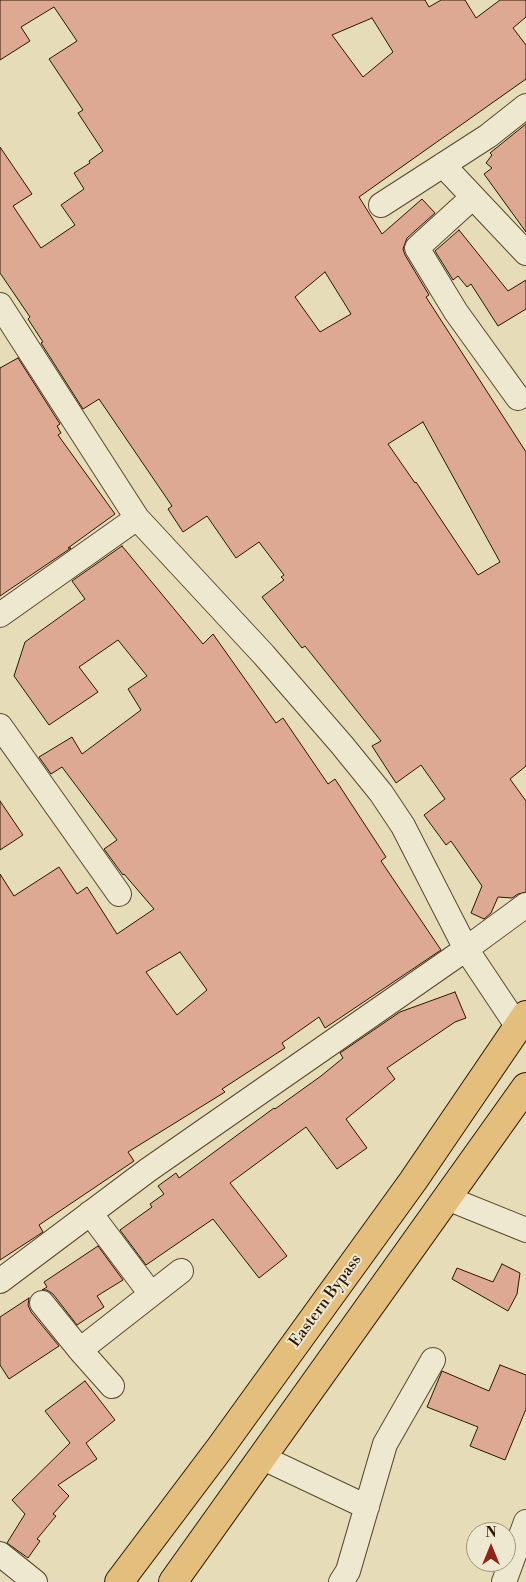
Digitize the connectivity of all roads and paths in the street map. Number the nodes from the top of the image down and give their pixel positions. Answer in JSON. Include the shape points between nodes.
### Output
{"nodes":[{"id":1,"x":526,"y":106,"type":"edge"},
{"id":2,"x":443,"y":165,"type":"junction"},
{"id":3,"x":473,"y":197,"type":"junction"},
{"id":4,"x":381,"y":205,"type":"dead end"},
{"id":5,"x":526,"y":253,"type":"edge"},
{"id":6,"x":0,"y":305,"type":"edge"},
{"id":7,"x":518,"y":398,"type":"dead end"},
{"id":8,"x":136,"y":518,"type":"junction"},
{"id":9,"x":0,"y":615,"type":"edge"},
{"id":10,"x":0,"y":726,"type":"edge"},
{"id":11,"x":119,"y":894,"type":"dead end"},
{"id":12,"x":526,"y":905,"type":"edge"},
{"id":13,"x":466,"y":949,"type":"junction"},
{"id":14,"x":522,"y":1021,"type":"edge"},
{"id":15,"x":526,"y":1087,"type":"edge"},
{"id":16,"x":447,"y":1198,"type":"junction"},
{"id":17,"x":90,"y":1213,"type":"junction"},
{"id":18,"x":526,"y":1230,"type":"edge"},
{"id":19,"x":181,"y":1271,"type":"dead end"},
{"id":20,"x":0,"y":1281,"type":"edge"},
{"id":21,"x":151,"y":1294,"type":"junction"},
{"id":22,"x":42,"y":1303,"type":"dead end"},
{"id":23,"x":80,"y":1350,"type":"junction"},
{"id":24,"x":433,"y":1360,"type":"dead end"},
{"id":25,"x":112,"y":1386,"type":"dead end"},
{"id":26,"x":261,"y":1457,"type":"junction"},
{"id":27,"x":367,"y":1507,"type":"junction"},
{"id":28,"x":526,"y":1522,"type":"edge"},
{"id":29,"x":0,"y":1554,"type":"edge"},
{"id":30,"x":35,"y":1582,"type":"edge"},
{"id":31,"x":119,"y":1582,"type":"edge"},
{"id":32,"x":173,"y":1582,"type":"edge"},
{"id":33,"x":341,"y":1582,"type":"edge"},
{"id":34,"x":504,"y":1582,"type":"edge"}],
"edges":[{"from":1,"to":2,"type":"street"},
{"from":2,"to":3,"type":"street"},
{"from":2,"to":4,"type":"street"},
{"from":3,"to":5,"type":"street"},
{"from":3,"to":7,"type":"street","via":[[417,248],[456,312]]},
{"from":6,"to":8,"type":"street"},
{"from":8,"to":9,"type":"street"},
{"from":8,"to":13,"type":"street","via":[[264,656],[381,793],[403,826]]},
{"from":10,"to":11,"type":"street"},
{"from":12,"to":13,"type":"street"},
{"from":13,"to":14,"type":"street"},
{"from":13,"to":17,"type":"street"},
{"from":14,"to":31,"type":"highway","name":"Eastern Bypass","via":[[408,1189]]},
{"from":15,"to":16,"type":"highway"},
{"from":16,"to":18,"type":"street"},
{"from":16,"to":26,"type":"highway"},
{"from":17,"to":20,"type":"street"},
{"from":17,"to":21,"type":"street"},
{"from":19,"to":21,"type":"street"},
{"from":21,"to":23,"type":"street"},
{"from":22,"to":23,"type":"street"},
{"from":23,"to":25,"type":"street"},
{"from":24,"to":27,"type":"street","via":[[385,1444]]},
{"from":26,"to":27,"type":"street"},
{"from":26,"to":32,"type":"highway"},
{"from":27,"to":33,"type":"street","via":[[348,1571]]},
{"from":28,"to":34,"type":"street"},
{"from":29,"to":30,"type":"street"}]}
